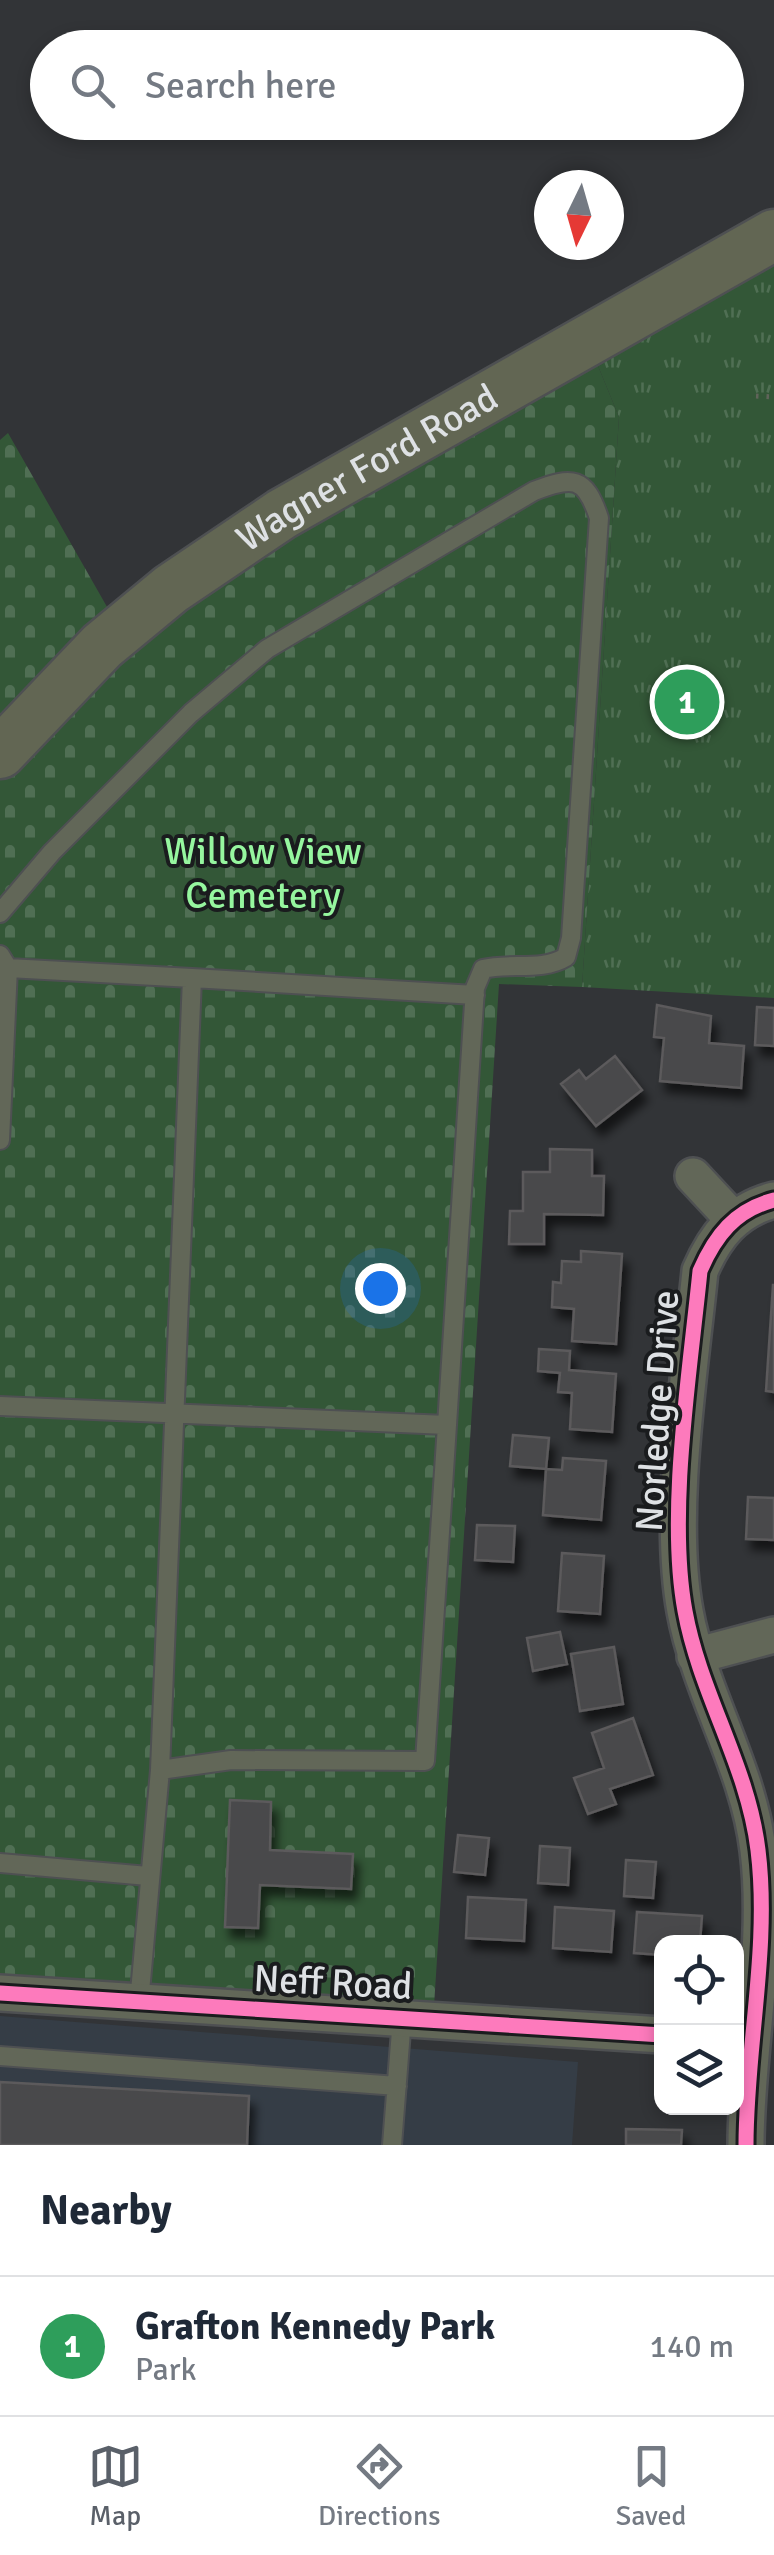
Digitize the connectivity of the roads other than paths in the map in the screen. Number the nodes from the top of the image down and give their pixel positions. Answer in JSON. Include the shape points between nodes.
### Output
{"nodes":[{"id":1,"x":774,"y":235,"type":"edge"},
{"id":2,"x":0,"y":753,"type":"edge"},
{"id":3,"x":0,"y":914,"type":"edge"},
{"id":4,"x":4,"y":962,"type":"edge"},
{"id":5,"x":192,"y":978,"type":"junction"},
{"id":6,"x":475,"y":995,"type":"junction"},
{"id":7,"x":0,"y":1140,"type":"edge"},
{"id":8,"x":693,"y":1176,"type":"dead end"},
{"id":9,"x":774,"y":1200,"type":"edge"},
{"id":10,"x":733,"y":1219,"type":"junction"},
{"id":11,"x":0,"y":1406,"type":"edge"},
{"id":12,"x":174,"y":1413,"type":"junction"},
{"id":13,"x":447,"y":1424,"type":"junction"},
{"id":14,"x":774,"y":1635,"type":"edge"},
{"id":15,"x":696,"y":1656,"type":"junction"},
{"id":16,"x":160,"y":1770,"type":"junction"},
{"id":17,"x":0,"y":1863,"type":"edge"},
{"id":18,"x":148,"y":1876,"type":"junction"},
{"id":19,"x":0,"y":1994,"type":"edge"},
{"id":20,"x":139,"y":2004,"type":"junction"},
{"id":21,"x":402,"y":2018,"type":"junction"},
{"id":22,"x":654,"y":2034,"type":"edge"},
{"id":23,"x":754,"y":2042,"type":"edge"},
{"id":24,"x":0,"y":2056,"type":"edge"},
{"id":25,"x":396,"y":2086,"type":"junction"},
{"id":26,"x":392,"y":2145,"type":"edge"},
{"id":27,"x":746,"y":2145,"type":"edge"}],
"edges":[{"from":1,"to":2,"type":"main road","name":"Wagner Ford Road","via":[[282,514],[171,589],[102,646]]},
{"from":3,"to":6,"type":"lane","via":[[52,852],[191,713],[267,649],[534,491],[576,482],[590,490],[598,518],[571,938],[566,957],[551,966],[483,969]]},
{"from":4,"to":5,"type":"lane"},
{"from":4,"to":7,"type":"lane"},
{"from":5,"to":6,"type":"lane"},
{"from":5,"to":12,"type":"lane"},
{"from":6,"to":13,"type":"lane"},
{"from":8,"to":10,"type":"street"},
{"from":9,"to":10,"type":"street"},
{"from":10,"to":15,"type":"street","name":"Norledge Drive","via":[[700,1271],[688,1386],[678,1552]]},
{"from":11,"to":12,"type":"lane"},
{"from":12,"to":13,"type":"lane"},
{"from":12,"to":16,"type":"lane"},
{"from":13,"to":16,"type":"lane","via":[[425,1761],[230,1760]]},
{"from":14,"to":15,"type":"street"},
{"from":15,"to":23,"type":"street","name":"Norledge Drive","via":[[746,1790],[758,1848]]},
{"from":16,"to":18,"type":"lane"},
{"from":17,"to":18,"type":"lane"},
{"from":18,"to":20,"type":"lane"},
{"from":19,"to":20,"type":"street","name":"Neff Road"},
{"from":20,"to":21,"type":"street","name":"Neff Road"},
{"from":21,"to":22,"type":"street","name":"Neff Road"},
{"from":21,"to":25,"type":"lane"},
{"from":23,"to":27,"type":"street","name":"Norledge Drive"},
{"from":24,"to":25,"type":"lane"},
{"from":25,"to":26,"type":"lane"}]}
